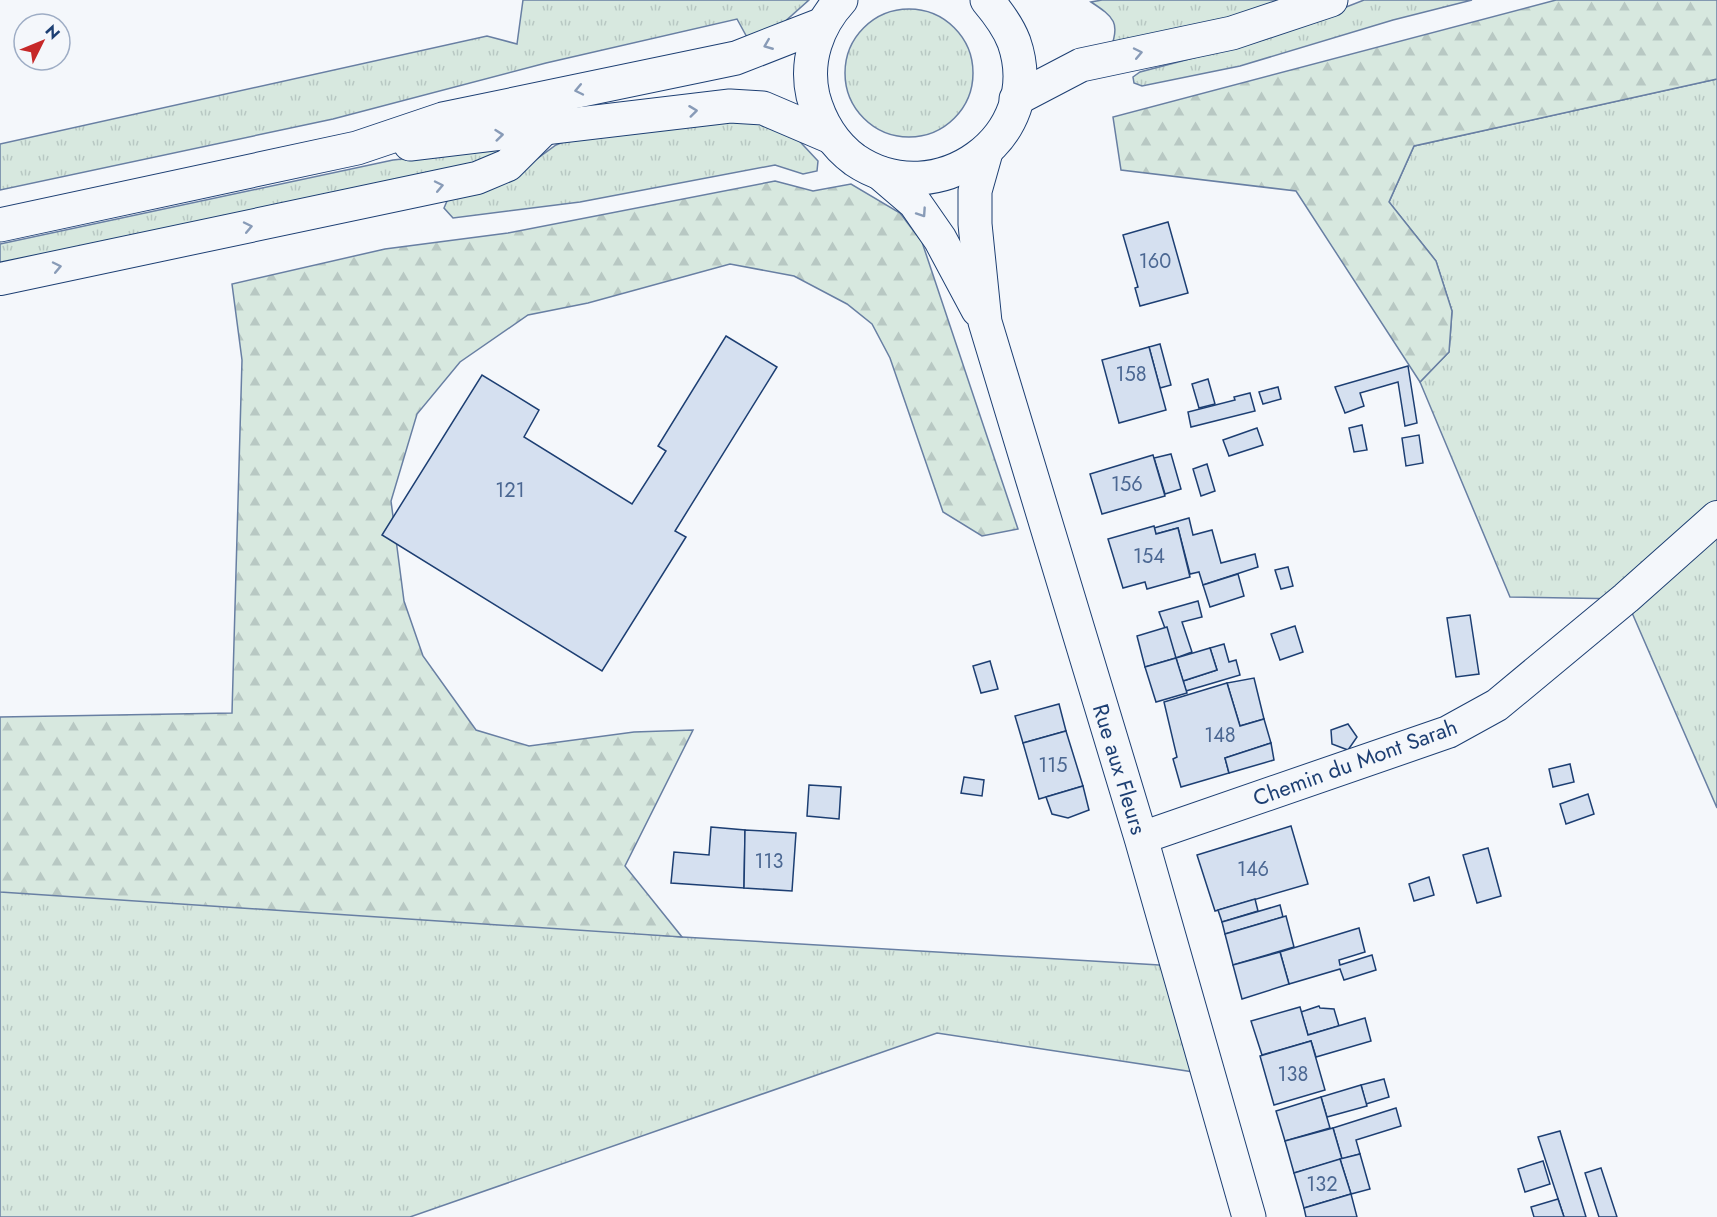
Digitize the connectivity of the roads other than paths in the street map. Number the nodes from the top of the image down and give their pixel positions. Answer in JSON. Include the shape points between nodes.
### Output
{"nodes":[{"id":1,"x":987,"y":0,"type":"edge"},
{"id":2,"x":1331,"y":0,"type":"edge"},
{"id":3,"x":836,"y":6,"type":"edge"},
{"id":4,"x":1016,"y":99,"type":"junction"},
{"id":5,"x":543,"y":130,"type":"junction"},
{"id":6,"x":831,"y":137,"type":"junction"},
{"id":7,"x":357,"y":148,"type":"junction"},
{"id":8,"x":986,"y":152,"type":"junction"},
{"id":9,"x":880,"y":173,"type":"junction"},
{"id":10,"x":0,"y":225,"type":"edge"},
{"id":11,"x":0,"y":279,"type":"edge"},
{"id":12,"x":985,"y":322,"type":"junction"},
{"id":13,"x":1717,"y":518,"type":"edge"},
{"id":14,"x":1141,"y":838,"type":"junction"},
{"id":15,"x":1249,"y":1217,"type":"edge"}],
"edges":[{"from":1,"to":4,"type":"main road","via":[[1002,17],[1014,43],[1019,70]]},
{"from":4,"to":2,"type":"main road","one_way":true,"via":[[1081,66],[1232,33]]},
{"from":3,"to":6,"type":"main road","via":[[813,52],[810,82],[817,111]]},
{"from":3,"to":7,"type":"main road","one_way":true,"via":[[736,58],[443,119]]},
{"from":4,"to":8,"type":"main road","via":[[1000,136]]},
{"from":5,"to":6,"type":"main road","one_way":true,"via":[[730,106],[763,108]]},
{"from":7,"to":5,"type":"main road","one_way":true},
{"from":11,"to":5,"type":"street","one_way":true,"via":[[477,178],[508,165]]},
{"from":6,"to":9,"type":"main road","via":[[846,153]]},
{"from":7,"to":10,"type":"main road"},
{"from":8,"to":9,"type":"main road","via":[[946,174],[902,178]]},
{"from":8,"to":12,"type":"main road","name":"Rue aux Fleurs","via":[[975,191]]},
{"from":9,"to":12,"type":"main road","name":"Rue aux Fleurs","one_way":true,"via":[[915,203],[940,239]]},
{"from":12,"to":14,"type":"main road","name":"Rue aux Fleurs"},
{"from":13,"to":14,"type":"street","name":"Chemin du Mont Sarah","via":[[1497,705],[1448,732]]},
{"from":14,"to":15,"type":"main road","name":"Rue aux Fleurs"}]}
